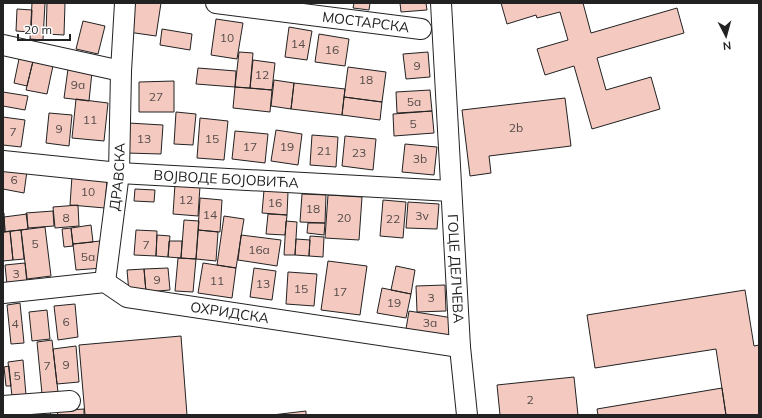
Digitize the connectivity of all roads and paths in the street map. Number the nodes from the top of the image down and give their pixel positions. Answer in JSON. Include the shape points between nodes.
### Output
{"nodes":[{"id":1,"x":125,"y":3,"type":"edge"},
{"id":2,"x":216,"y":3,"type":"edge"},
{"id":3,"x":441,"y":3,"type":"edge"},
{"id":4,"x":421,"y":28,"type":"dead end"},
{"id":5,"x":3,"y":45,"type":"edge"},
{"id":6,"x":121,"y":71,"type":"junction"},
{"id":7,"x":3,"y":161,"type":"edge"},
{"id":8,"x":119,"y":173,"type":"junction"},
{"id":9,"x":451,"y":191,"type":"junction"},
{"id":10,"x":104,"y":282,"type":"junction"},
{"id":11,"x":3,"y":293,"type":"edge"},
{"id":12,"x":460,"y":347,"type":"junction"},
{"id":13,"x":70,"y":401,"type":"dead end"},
{"id":14,"x":3,"y":406,"type":"edge"},
{"id":15,"x":467,"y":415,"type":"edge"}],
"edges":[{"from":1,"to":6,"type":"street","name":"ДРАВСКА"},
{"from":2,"to":4,"type":"street","name":"МОСТАРСКА"},
{"from":3,"to":9,"type":"street","name":"ГОЦЕ ДЕЛЧЕВА"},
{"from":5,"to":6,"type":"street"},
{"from":6,"to":8,"type":"street","name":"ДРАВСКА"},
{"from":7,"to":8,"type":"street","name":"ВОЈВОДЕ БОЈОВИЋА"},
{"from":8,"to":9,"type":"street","name":"ВОЈВОДЕ БОЈОВИЋА"},
{"from":8,"to":10,"type":"street","name":"ДРАВСКА"},
{"from":9,"to":12,"type":"street","name":"ГОЦЕ ДЕЛЧЕВА"},
{"from":10,"to":11,"type":"street"},
{"from":10,"to":12,"type":"street","name":"ОХРИДСКА","via":[[127,297]]},
{"from":12,"to":15,"type":"street","name":"ГОЦЕ ДЕЛЧЕВА"},
{"from":13,"to":14,"type":"street"}]}
